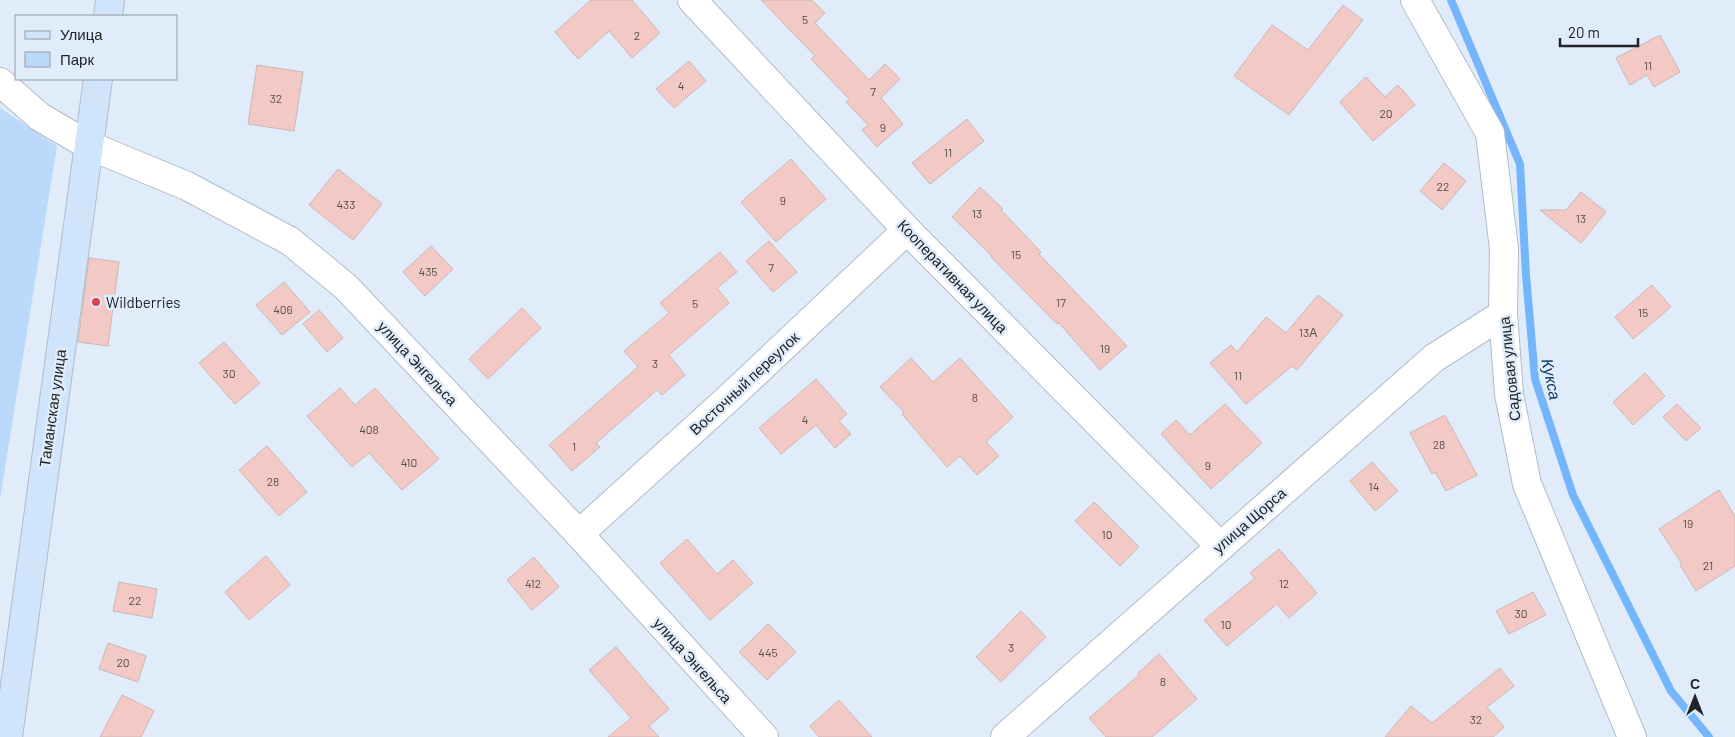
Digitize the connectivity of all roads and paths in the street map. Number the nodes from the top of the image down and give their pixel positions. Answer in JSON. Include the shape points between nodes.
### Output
{"nodes":[{"id":1,"x":110,"y":0,"type":"edge"},
{"id":2,"x":692,"y":0,"type":"edge"},
{"id":3,"x":1415,"y":0,"type":"edge"},
{"id":4,"x":108,"y":15,"type":"edge"},
{"id":5,"x":98,"y":80,"type":"edge"},
{"id":6,"x":0,"y":82,"type":"edge"},
{"id":7,"x":88,"y":145,"type":"junction"},
{"id":8,"x":907,"y":230,"type":"junction"},
{"id":9,"x":1503,"y":314,"type":"junction"},
{"id":10,"x":579,"y":534,"type":"junction"},
{"id":11,"x":1220,"y":546,"type":"junction"},
{"id":12,"x":8,"y":737,"type":"edge"},
{"id":13,"x":764,"y":737,"type":"edge"},
{"id":14,"x":1004,"y":737,"type":"edge"},
{"id":15,"x":1632,"y":737,"type":"edge"}],
"edges":[{"from":1,"to":4,"type":"street"},
{"from":2,"to":8,"type":"street","name":"Кооперативная улица"},
{"from":3,"to":9,"type":"street","name":"Садовая улица","via":[[1490,133],[1504,250]]},
{"from":5,"to":7,"type":"street","name":"Таманская улица"},
{"from":6,"to":7,"type":"street","name":"улица Энгельса","via":[[40,117]]},
{"from":7,"to":10,"type":"street","name":"улица Энгельса","via":[[187,186],[290,241],[346,287]]},
{"from":7,"to":12,"type":"street","name":"Таманская улица"},
{"from":8,"to":10,"type":"street","name":"Восточный переулок"},
{"from":8,"to":11,"type":"street","name":"Кооперативная улица"},
{"from":9,"to":11,"type":"street","name":"улица Щорса","via":[[1434,358]]},
{"from":9,"to":15,"type":"street","name":"Садовая улица","via":[[1509,394],[1527,484]]},
{"from":10,"to":13,"type":"street","name":"улица Энгельса"},
{"from":11,"to":14,"type":"street","name":"улица Щорса"}]}
